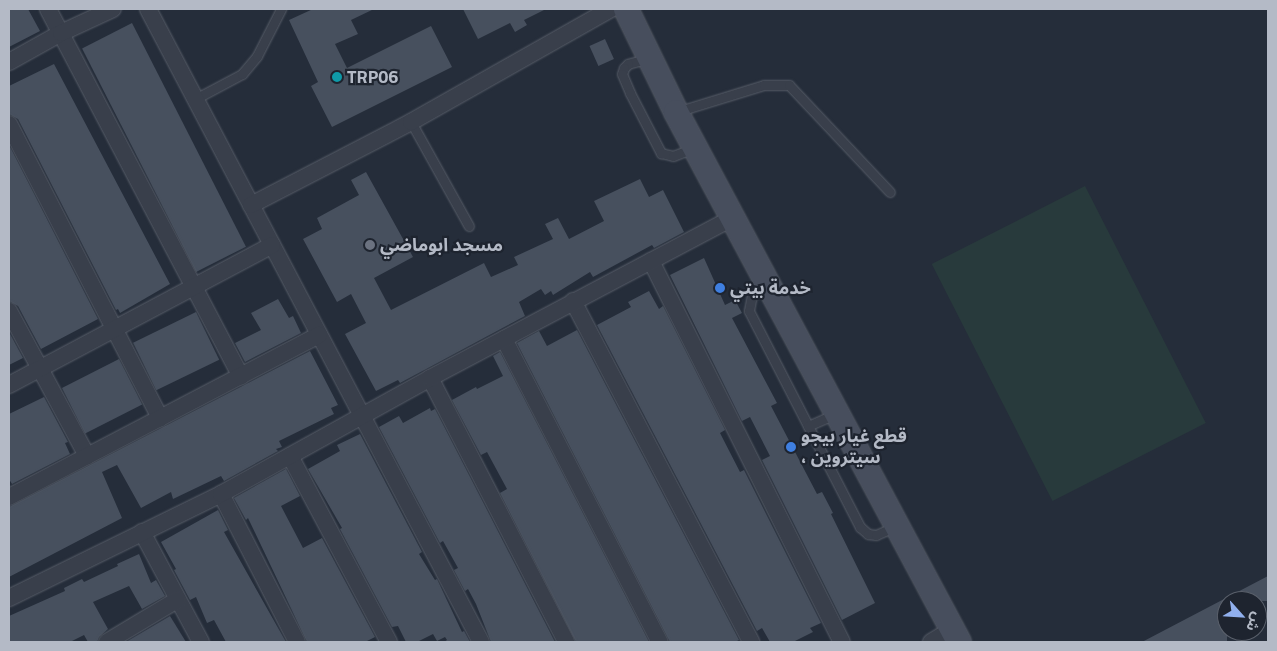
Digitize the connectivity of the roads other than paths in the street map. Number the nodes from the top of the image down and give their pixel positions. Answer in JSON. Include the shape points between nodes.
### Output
{"nodes":[{"id":1,"x":48,"y":9,"type":"edge"},
{"id":2,"x":113,"y":9,"type":"edge"},
{"id":3,"x":148,"y":9,"type":"edge"},
{"id":4,"x":281,"y":9,"type":"edge"},
{"id":5,"x":611,"y":9,"type":"edge"},
{"id":6,"x":626,"y":9,"type":"edge"},
{"id":7,"x":61,"y":33,"type":"junction"},
{"id":8,"x":650,"y":58,"type":"junction"},
{"id":9,"x":9,"y":62,"type":"edge"},
{"id":10,"x":195,"y":99,"type":"junction"},
{"id":11,"x":676,"y":112,"type":"junction"},
{"id":12,"x":411,"y":122,"type":"junction"},
{"id":13,"x":9,"y":124,"type":"edge"},
{"id":14,"x":695,"y":148,"type":"junction"},
{"id":15,"x":890,"y":192,"type":"dead end"},
{"id":16,"x":251,"y":205,"type":"junction"},
{"id":17,"x":732,"y":218,"type":"junction"},
{"id":18,"x":469,"y":226,"type":"dead end"},
{"id":19,"x":272,"y":245,"type":"junction"},
{"id":20,"x":651,"y":261,"type":"junction"},
{"id":21,"x":194,"y":286,"type":"junction"},
{"id":22,"x":771,"y":288,"type":"junction"},
{"id":23,"x":573,"y":301,"type":"junction"},
{"id":24,"x":9,"y":311,"type":"edge"},
{"id":25,"x":114,"y":329,"type":"junction"},
{"id":26,"x":319,"y":335,"type":"junction"},
{"id":27,"x":504,"y":339,"type":"junction"},
{"id":28,"x":40,"y":369,"type":"junction"},
{"id":29,"x":241,"y":376,"type":"junction"},
{"id":30,"x":430,"y":378,"type":"junction"},
{"id":31,"x":9,"y":386,"type":"edge"},
{"id":32,"x":837,"y":413,"type":"junction"},
{"id":33,"x":362,"y":417,"type":"junction"},
{"id":34,"x":160,"y":418,"type":"junction"},
{"id":35,"x":808,"y":426,"type":"junction"},
{"id":36,"x":87,"y":456,"type":"junction"},
{"id":37,"x":290,"y":456,"type":"junction"},
{"id":38,"x":221,"y":494,"type":"junction"},
{"id":39,"x":9,"y":497,"type":"edge"},
{"id":40,"x":897,"y":525,"type":"junction"},
{"id":41,"x":142,"y":532,"type":"junction"},
{"id":42,"x":9,"y":598,"type":"edge"},
{"id":43,"x":177,"y":600,"type":"junction"},
{"id":44,"x":956,"y":636,"type":"edge"},
{"id":45,"x":108,"y":642,"type":"edge"},
{"id":46,"x":201,"y":642,"type":"edge"},
{"id":47,"x":298,"y":642,"type":"edge"},
{"id":48,"x":389,"y":642,"type":"edge"},
{"id":49,"x":481,"y":642,"type":"edge"},
{"id":50,"x":566,"y":642,"type":"edge"},
{"id":51,"x":660,"y":642,"type":"edge"},
{"id":52,"x":751,"y":642,"type":"edge"},
{"id":53,"x":842,"y":642,"type":"edge"},
{"id":54,"x":931,"y":642,"type":"edge"}],
"edges":[{"from":1,"to":7,"type":"street"},
{"from":2,"to":7,"type":"street"},
{"from":3,"to":10,"type":"street"},
{"from":4,"to":10,"type":"lane","via":[[257,56],[242,74]]},
{"from":5,"to":12,"type":"street"},
{"from":6,"to":8,"type":"street"},
{"from":7,"to":9,"type":"street"},
{"from":7,"to":21,"type":"street"},
{"from":8,"to":11,"type":"street"},
{"from":8,"to":14,"type":"lane","via":[[624,68],[622,74],[630,93],[661,153],[673,156]]},
{"from":10,"to":16,"type":"street"},
{"from":11,"to":14,"type":"street"},
{"from":11,"to":15,"type":"lane","via":[[764,85],[789,85]]},
{"from":12,"to":16,"type":"street"},
{"from":12,"to":18,"type":"lane"},
{"from":13,"to":25,"type":"street"},
{"from":14,"to":17,"type":"street"},
{"from":16,"to":19,"type":"street"},
{"from":17,"to":20,"type":"street"},
{"from":17,"to":22,"type":"street"},
{"from":19,"to":21,"type":"street"},
{"from":19,"to":26,"type":"street"},
{"from":20,"to":23,"type":"street"},
{"from":20,"to":53,"type":"street"},
{"from":21,"to":25,"type":"street"},
{"from":21,"to":29,"type":"street"},
{"from":22,"to":32,"type":"street"},
{"from":22,"to":35,"type":"lane","via":[[752,295],[749,311]]},
{"from":23,"to":27,"type":"street"},
{"from":23,"to":52,"type":"street"},
{"from":24,"to":28,"type":"street"},
{"from":25,"to":28,"type":"street"},
{"from":25,"to":34,"type":"street"},
{"from":26,"to":29,"type":"street"},
{"from":26,"to":33,"type":"street"},
{"from":27,"to":30,"type":"street"},
{"from":27,"to":51,"type":"street"},
{"from":28,"to":31,"type":"street"},
{"from":28,"to":36,"type":"street"},
{"from":29,"to":34,"type":"street"},
{"from":30,"to":33,"type":"street"},
{"from":30,"to":50,"type":"street"},
{"from":32,"to":35,"type":"lane"},
{"from":32,"to":40,"type":"street"},
{"from":33,"to":37,"type":"street"},
{"from":33,"to":49,"type":"street"},
{"from":34,"to":36,"type":"street"},
{"from":35,"to":40,"type":"lane","via":[[860,526],[868,534],[876,535]]},
{"from":36,"to":39,"type":"street"},
{"from":37,"to":38,"type":"street"},
{"from":37,"to":48,"type":"street"},
{"from":38,"to":41,"type":"street"},
{"from":38,"to":47,"type":"street"},
{"from":40,"to":44,"type":"street"},
{"from":41,"to":42,"type":"street"},
{"from":41,"to":43,"type":"street"},
{"from":43,"to":45,"type":"street"},
{"from":43,"to":46,"type":"street"},
{"from":44,"to":54,"type":"street"}]}
